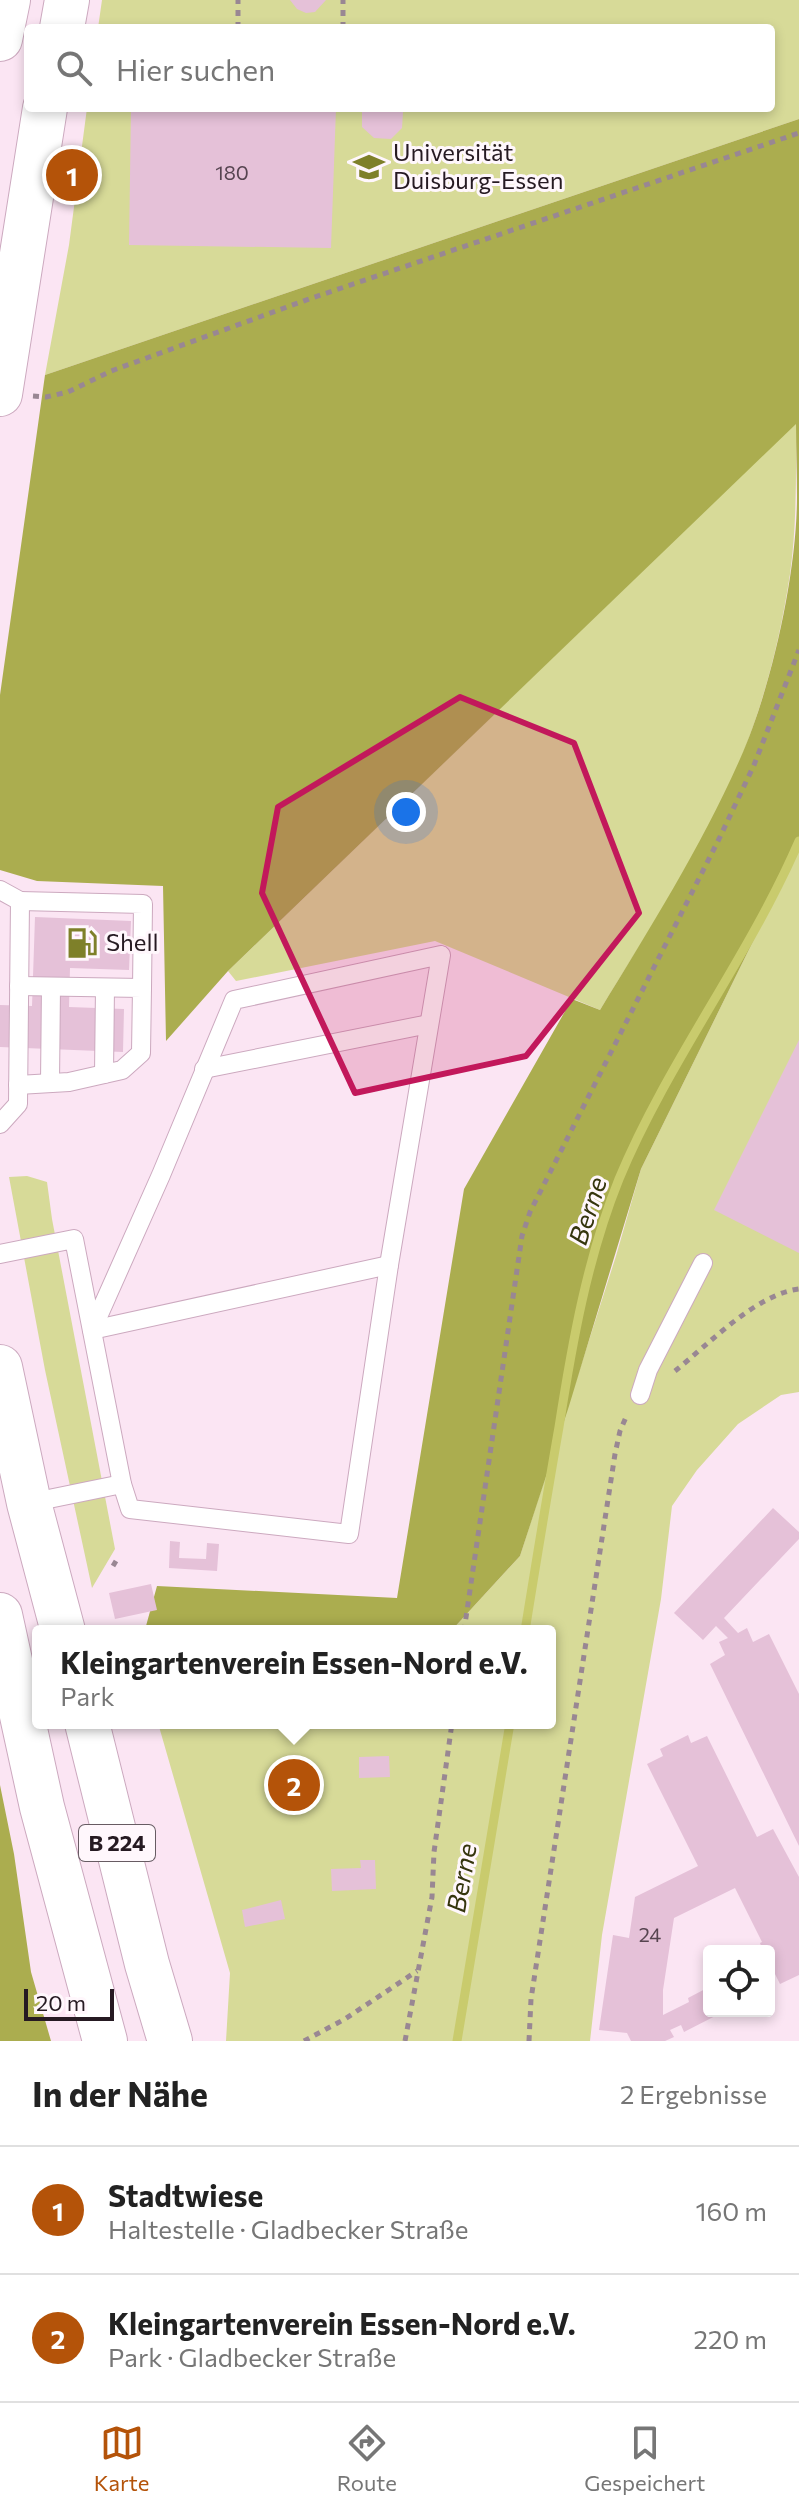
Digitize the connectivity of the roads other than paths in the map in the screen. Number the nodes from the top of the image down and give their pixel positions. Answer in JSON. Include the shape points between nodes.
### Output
{"nodes":[{"id":1,"x":8,"y":0,"type":"edge"},
{"id":2,"x":67,"y":0,"type":"edge"},
{"id":3,"x":63,"y":24,"type":"edge"},
{"id":4,"x":0,"y":39,"type":"edge"},
{"id":5,"x":45,"y":112,"type":"edge"},
{"id":6,"x":16,"y":395,"type":"edge"},
{"id":7,"x":0,"y":890,"type":"edge"},
{"id":8,"x":20,"y":901,"type":"junction"},
{"id":9,"x":19,"y":986,"type":"junction"},
{"id":10,"x":51,"y":987,"type":"junction"},
{"id":11,"x":105,"y":988,"type":"junction"},
{"id":12,"x":142,"y":988,"type":"junction"},
{"id":13,"x":429,"y":1024,"type":"junction"},
{"id":14,"x":204,"y":1069,"type":"junction"},
{"id":15,"x":104,"y":1074,"type":"junction"},
{"id":16,"x":50,"y":1083,"type":"junction"},
{"id":17,"x":18,"y":1085,"type":"junction"},
{"id":18,"x":0,"y":1124,"type":"edge"},
{"id":19,"x":0,"y":1254,"type":"edge"},
{"id":20,"x":703,"y":1263,"type":"dead end"},
{"id":21,"x":389,"y":1265,"type":"junction"},
{"id":22,"x":92,"y":1330,"type":"junction"},
{"id":23,"x":0,"y":1367,"type":"edge"},
{"id":24,"x":640,"y":1395,"type":"road end"},
{"id":25,"x":122,"y":1484,"type":"junction"},
{"id":26,"x":29,"y":1503,"type":"junction"},
{"id":27,"x":0,"y":1615,"type":"edge"},
{"id":28,"x":61,"y":1625,"type":"edge"},
{"id":29,"x":88,"y":1729,"type":"edge"},
{"id":30,"x":105,"y":2041,"type":"edge"},
{"id":31,"x":170,"y":2041,"type":"edge"}],
"edges":[{"from":1,"to":4,"type":"main road"},
{"from":2,"to":3,"type":"main road"},
{"from":5,"to":6,"type":"main road"},
{"from":7,"to":8,"type":"lane"},
{"from":8,"to":9,"type":"lane"},
{"from":8,"to":12,"type":"lane","via":[[143,904]]},
{"from":9,"to":10,"type":"lane"},
{"from":9,"to":17,"type":"lane"},
{"from":10,"to":11,"type":"lane"},
{"from":10,"to":16,"type":"lane"},
{"from":11,"to":12,"type":"lane"},
{"from":11,"to":15,"type":"lane"},
{"from":12,"to":15,"type":"lane","via":[[141,1053],[122,1070]]},
{"from":13,"to":14,"type":"lane"},
{"from":13,"to":14,"type":"lane","via":[[441,955],[234,1000]]},
{"from":13,"to":21,"type":"lane"},
{"from":14,"to":22,"type":"lane"},
{"from":15,"to":16,"type":"lane"},
{"from":16,"to":17,"type":"lane"},
{"from":17,"to":18,"type":"lane","via":[[18,1104]]},
{"from":19,"to":22,"type":"lane","via":[[74,1239]]},
{"from":20,"to":24,"type":"lane"},
{"from":21,"to":22,"type":"lane"},
{"from":21,"to":25,"type":"lane","via":[[349,1534],[130,1509]]},
{"from":22,"to":25,"type":"lane"},
{"from":23,"to":26,"type":"main road"},
{"from":25,"to":26,"type":"lane"},
{"from":26,"to":28,"type":"main road"},
{"from":27,"to":30,"type":"main road","number":"B 224","via":[[42,1807]]},
{"from":29,"to":31,"type":"main road","number":"B 224"}]}
